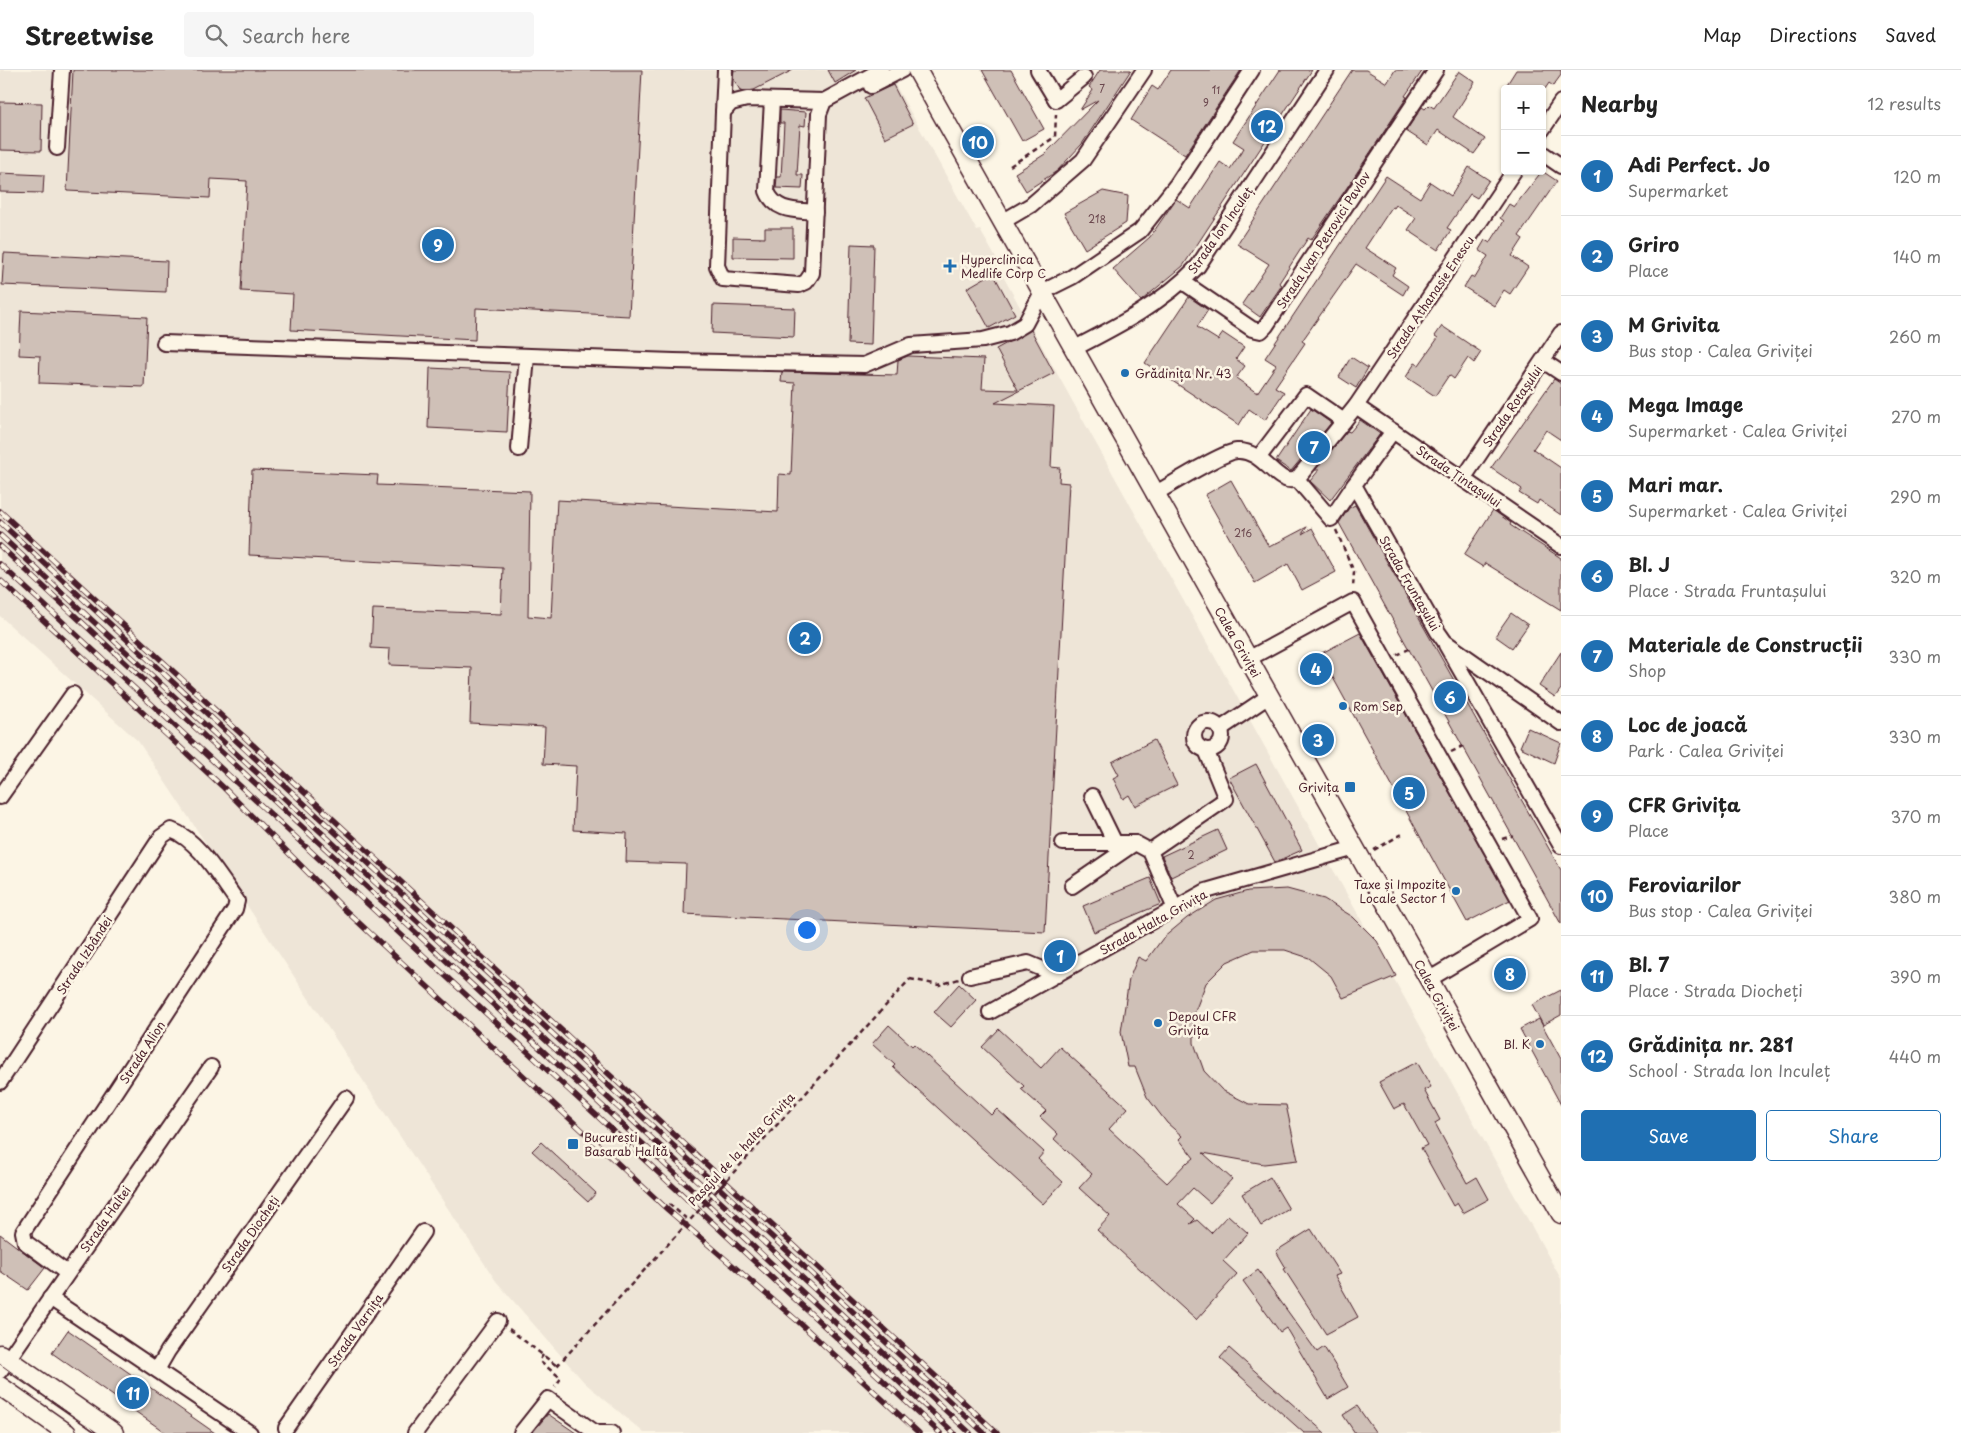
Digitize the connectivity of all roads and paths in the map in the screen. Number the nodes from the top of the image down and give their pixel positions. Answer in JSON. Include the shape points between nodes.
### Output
{"nodes":[{"id":1,"x":62,"y":70,"type":"edge"},
{"id":2,"x":725,"y":70,"type":"edge"},
{"id":3,"x":882,"y":70,"type":"edge"},
{"id":4,"x":902,"y":70,"type":"edge"},
{"id":5,"x":917,"y":70,"type":"edge"},
{"id":6,"x":1038,"y":70,"type":"edge"},
{"id":7,"x":1144,"y":70,"type":"edge"},
{"id":8,"x":1252,"y":70,"type":"edge"},
{"id":9,"x":1327,"y":70,"type":"edge"},
{"id":10,"x":1436,"y":70,"type":"edge"},
{"id":11,"x":1084,"y":78,"type":"dead end"},
{"id":12,"x":772,"y":100,"type":"junction"},
{"id":13,"x":1056,"y":100,"type":"junction"},
{"id":14,"x":1561,"y":102,"type":"edge"},
{"id":15,"x":823,"y":104,"type":"junction"},
{"id":16,"x":723,"y":112,"type":"junction"},
{"id":17,"x":1546,"y":124,"type":"edge"},
{"id":18,"x":57,"y":148,"type":"dead end"},
{"id":19,"x":1546,"y":156,"type":"edge"},
{"id":20,"x":1010,"y":166,"type":"dead end"},
{"id":21,"x":1561,"y":166,"type":"edge"},
{"id":22,"x":1511,"y":175,"type":"edge"},
{"id":23,"x":815,"y":212,"type":"junction"},
{"id":24,"x":1002,"y":222,"type":"junction"},
{"id":25,"x":1183,"y":282,"type":"junction"},
{"id":26,"x":1042,"y":292,"type":"junction"},
{"id":27,"x":1561,"y":333,"type":"edge"},
{"id":28,"x":164,"y":342,"type":"dead end"},
{"id":29,"x":1073,"y":349,"type":"junction"},
{"id":30,"x":527,"y":356,"type":"junction"},
{"id":31,"x":1543,"y":361,"type":"junction"},
{"id":32,"x":1561,"y":373,"type":"edge"},
{"id":33,"x":1356,"y":406,"type":"junction"},
{"id":34,"x":1344,"y":421,"type":"junction"},
{"id":35,"x":1393,"y":431,"type":"junction"},
{"id":36,"x":519,"y":449,"type":"dead end"},
{"id":37,"x":1259,"y":457,"type":"junction"},
{"id":38,"x":1297,"y":479,"type":"junction"},
{"id":39,"x":1463,"y":479,"type":"junction"},
{"id":40,"x":1354,"y":485,"type":"junction"},
{"id":41,"x":1154,"y":494,"type":"junction"},
{"id":42,"x":1331,"y":519,"type":"junction"},
{"id":43,"x":1561,"y":546,"type":"edge"},
{"id":44,"x":1353,"y":602,"type":"junction"},
{"id":45,"x":1445,"y":642,"type":"junction"},
{"id":46,"x":1248,"y":659,"type":"junction"},
{"id":47,"x":73,"y":694,"type":"dead end"},
{"id":48,"x":1269,"y":696,"type":"junction"},
{"id":49,"x":1561,"y":723,"type":"edge"},
{"id":50,"x":1220,"y":729,"type":"junction"},
{"id":51,"x":1206,"y":750,"type":"junction"},
{"id":52,"x":1092,"y":796,"type":"dead end"},
{"id":53,"x":0,"y":797,"type":"edge"},
{"id":54,"x":171,"y":830,"type":"joint"},
{"id":55,"x":1063,"y":843,"type":"dead end"},
{"id":56,"x":1115,"y":843,"type":"junction"},
{"id":57,"x":1135,"y":843,"type":"junction"},
{"id":58,"x":1561,"y":846,"type":"edge"},
{"id":59,"x":1355,"y":848,"type":"junction"},
{"id":60,"x":1150,"y":851,"type":"junction"},
{"id":61,"x":1072,"y":886,"type":"dead end"},
{"id":62,"x":1175,"y":909,"type":"junction"},
{"id":63,"x":1057,"y":975,"type":"junction"},
{"id":64,"x":970,"y":976,"type":"joint"},
{"id":65,"x":1428,"y":980,"type":"junction"},
{"id":66,"x":990,"y":1012,"type":"dead end"},
{"id":67,"x":211,"y":1067,"type":"dead end"},
{"id":68,"x":0,"y":1082,"type":"edge"},
{"id":69,"x":346,"y":1098,"type":"dead end"},
{"id":70,"x":669,"y":1204,"type":"dead end"},
{"id":71,"x":1561,"y":1214,"type":"edge"},
{"id":72,"x":688,"y":1220,"type":"junction"},
{"id":73,"x":423,"y":1232,"type":"dead end"},
{"id":74,"x":67,"y":1273,"type":"junction"},
{"id":75,"x":50,"y":1298,"type":"junction"},
{"id":76,"x":498,"y":1321,"type":"joint"},
{"id":77,"x":544,"y":1355,"type":"junction"},
{"id":78,"x":3,"y":1362,"type":"edge"},
{"id":79,"x":157,"y":1370,"type":"junction"},
{"id":80,"x":0,"y":1386,"type":"edge"},
{"id":81,"x":548,"y":1398,"type":"junction"},
{"id":82,"x":287,"y":1431,"type":"edge"},
{"id":83,"x":67,"y":1433,"type":"edge"},
{"id":84,"x":114,"y":1433,"type":"edge"},
{"id":85,"x":250,"y":1433,"type":"edge"},
{"id":86,"x":415,"y":1433,"type":"edge"},
{"id":87,"x":521,"y":1433,"type":"edge"},
{"id":88,"x":596,"y":1433,"type":"edge"},
{"id":89,"x":612,"y":1433,"type":"edge"}],
"edges":[{"from":1,"to":18,"type":"street"},
{"from":2,"to":16,"type":"street"},
{"from":3,"to":15,"type":"street"},
{"from":4,"to":15,"type":"street","via":[[830,108]]},
{"from":5,"to":24,"type":"main road","name":"Calea Griviței"},
{"from":6,"to":13,"type":"street"},
{"from":7,"to":24,"type":"street","via":[[1083,160],[1031,205]]},
{"from":8,"to":26,"type":"street","via":[[1177,184],[1140,231],[1072,277]]},
{"from":9,"to":25,"type":"street","name":"Strada Ion Inculeț","via":[[1198,266]]},
{"from":10,"to":25,"type":"street","name":"Strada Ivan Petrovici Pavlov","via":[[1261,331],[1252,329]]},
{"from":11,"to":13,"type":"street"},
{"from":12,"to":15,"type":"street"},
{"from":12,"to":16,"type":"street","via":[[737,100]]},
{"from":12,"to":23,"type":"street","via":[[767,191],[780,208]]},
{"from":13,"to":20,"type":"path","via":[[1055,137]]},
{"from":14,"to":17,"type":"street"},
{"from":15,"to":23,"type":"street","via":[[819,114]]},
{"from":16,"to":23,"type":"street","via":[[717,266],[723,279],[799,285],[806,282],[812,273]]},
{"from":19,"to":21,"type":"street"},
{"from":22,"to":33,"type":"street","name":"Strada Athanasie Enescu"},
{"from":24,"to":26,"type":"main road","name":"Calea Griviței"},
{"from":25,"to":29,"type":"street","name":"Strada Ion Inculeț","via":[[1151,306]]},
{"from":26,"to":29,"type":"main road","name":"Calea Griviței"},
{"from":26,"to":30,"type":"street","via":[[1025,324],[1010,333],[983,340],[911,345],[864,365]]},
{"from":27,"to":31,"type":"street","name":"Strada Rotașului"},
{"from":28,"to":30,"type":"street"},
{"from":29,"to":41,"type":"main road","name":"Calea Griviței"},
{"from":30,"to":36,"type":"street"},
{"from":31,"to":32,"type":"street"},
{"from":31,"to":39,"type":"street","name":"Strada Rotașului"},
{"from":33,"to":34,"type":"street","name":"Strada Athanasie Enescu"},
{"from":33,"to":35,"type":"street","name":"Strada Țintașului"},
{"from":34,"to":37,"type":"street","via":[[1306,395]]},
{"from":34,"to":38,"type":"street","name":"Strada Athanasie Enescu"},
{"from":35,"to":39,"type":"street","name":"Strada Țintașului"},
{"from":35,"to":40,"type":"street"},
{"from":37,"to":38,"type":"street","via":[[1283,480]]},
{"from":37,"to":41,"type":"street","via":[[1244,452],[1230,453]]},
{"from":38,"to":42,"type":"street"},
{"from":39,"to":43,"type":"street","name":"Strada Țintașului"},
{"from":40,"to":42,"type":"street"},
{"from":40,"to":45,"type":"street","name":"Strada Fruntașului"},
{"from":41,"to":46,"type":"main road","name":"Calea Griviței"},
{"from":42,"to":44,"type":"path","via":[[1354,572]]},
{"from":44,"to":46,"type":"street"},
{"from":44,"to":65,"type":"street","via":[[1530,919]]},
{"from":45,"to":49,"type":"street","name":"Strada Fruntașului"},
{"from":45,"to":58,"type":"street"},
{"from":46,"to":48,"type":"main road","name":"Calea Griviței"},
{"from":47,"to":53,"type":"street"},
{"from":48,"to":50,"type":"street"},
{"from":48,"to":59,"type":"main road","name":"Calea Griviței"},
{"from":50,"to":51,"type":"street","via":[[1222,737],[1218,746]]},
{"from":50,"to":51,"type":"street","via":[[1212,722],[1198,726],[1194,739],[1199,747]]},
{"from":51,"to":60,"type":"street","via":[[1226,799]]},
{"from":52,"to":56,"type":"street"},
{"from":54,"to":68,"type":"street","name":"Strada Izbândei","via":[[161,837]]},
{"from":54,"to":74,"type":"street","name":"Strada Alion","via":[[183,834],[194,845],[237,901],[235,909],[23,1232],[25,1242]]},
{"from":55,"to":56,"type":"street"},
{"from":56,"to":57,"type":"street"},
{"from":57,"to":60,"type":"street"},
{"from":57,"to":61,"type":"street"},
{"from":59,"to":62,"type":"street","name":"Strada Halta Grivița","via":[[1206,891]]},
{"from":59,"to":65,"type":"main road","name":"Calea Griviței"},
{"from":60,"to":62,"type":"street"},
{"from":62,"to":63,"type":"street","name":"Strada Halta Grivița"},
{"from":63,"to":64,"type":"street","via":[[1028,963]]},
{"from":63,"to":66,"type":"street","name":"Strada Halta Grivița"},
{"from":64,"to":72,"type":"path","name":"Pasajul de la halta Grivița","bridge":true,"via":[[939,985],[910,979]]},
{"from":65,"to":71,"type":"main road","name":"Calea Griviței"},
{"from":67,"to":74,"type":"street","name":"Strada Haltei"},
{"from":69,"to":79,"type":"street","name":"Strada Diocheți"},
{"from":70,"to":72,"type":"path"},
{"from":72,"to":77,"type":"path","name":"Pasajul de la halta Grivița","bridge":true,"via":[[557,1366]]},
{"from":73,"to":82,"type":"street","name":"Strada Varnița"},
{"from":74,"to":75,"type":"street","name":"Strada Haltei"},
{"from":75,"to":78,"type":"street","name":"Strada Haltei"},
{"from":75,"to":79,"type":"street"},
{"from":76,"to":77,"type":"path","name":"Pasajul de la halta Grivița"},
{"from":76,"to":86,"type":"street"},
{"from":77,"to":81,"type":"path","via":[[539,1361],[561,1378]]},
{"from":78,"to":84,"type":"main road"},
{"from":79,"to":85,"type":"street"},
{"from":80,"to":83,"type":"main road"},
{"from":81,"to":87,"type":"street"},
{"from":81,"to":88,"type":"street"},
{"from":88,"to":89,"type":"street"}]}
